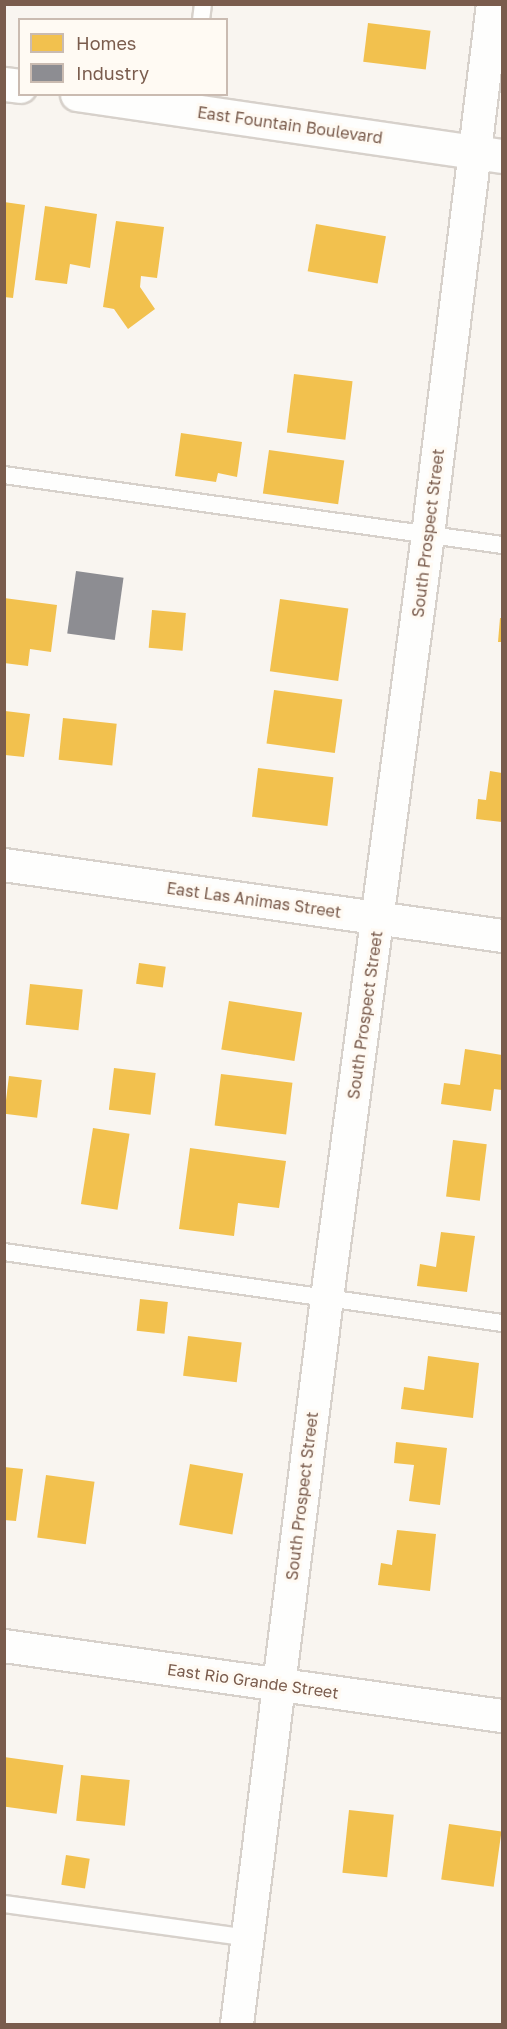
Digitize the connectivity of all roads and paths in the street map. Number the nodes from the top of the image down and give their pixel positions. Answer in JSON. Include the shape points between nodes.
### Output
{"nodes":[{"id":1,"x":493,"y":4,"type":"edge"},
{"id":2,"x":105,"y":96,"type":"edge"},
{"id":3,"x":188,"y":102,"type":"edge"},
{"id":4,"x":489,"y":154,"type":"edge"},
{"id":5,"x":4,"y":475,"type":"edge"},
{"id":6,"x":428,"y":535,"type":"junction"},
{"id":7,"x":502,"y":545,"type":"edge"},
{"id":8,"x":4,"y":865,"type":"edge"},
{"id":9,"x":378,"y":919,"type":"junction"},
{"id":10,"x":502,"y":936,"type":"edge"},
{"id":11,"x":4,"y":1252,"type":"edge"},
{"id":12,"x":327,"y":1298,"type":"junction"},
{"id":13,"x":502,"y":1323,"type":"edge"},
{"id":14,"x":4,"y":1646,"type":"edge"},
{"id":15,"x":279,"y":1685,"type":"junction"},
{"id":16,"x":502,"y":1716,"type":"edge"},
{"id":17,"x":4,"y":1904,"type":"edge"},
{"id":18,"x":248,"y":1938,"type":"junction"},
{"id":19,"x":237,"y":2025,"type":"edge"}],
"edges":[{"from":1,"to":4,"type":"street","name":"South Prospect Street"},
{"from":2,"to":3,"type":"main road","name":"East Fountain Boulevard"},
{"from":3,"to":4,"type":"main road","name":"East Fountain Boulevard"},
{"from":4,"to":6,"type":"street","name":"South Prospect Street"},
{"from":5,"to":6,"type":"lane"},
{"from":6,"to":7,"type":"lane"},
{"from":6,"to":9,"type":"street","name":"South Prospect Street"},
{"from":8,"to":9,"type":"street","name":"East Las Animas Street"},
{"from":9,"to":10,"type":"street","name":"East Las Animas Street"},
{"from":9,"to":12,"type":"street","name":"South Prospect Street"},
{"from":11,"to":12,"type":"lane"},
{"from":12,"to":13,"type":"lane"},
{"from":12,"to":15,"type":"street","name":"South Prospect Street"},
{"from":14,"to":15,"type":"street","name":"East Rio Grande Street"},
{"from":15,"to":16,"type":"street","name":"East Rio Grande Street"},
{"from":15,"to":18,"type":"street","name":"South Prospect Street"},
{"from":17,"to":18,"type":"lane"},
{"from":18,"to":19,"type":"street","name":"South Prospect Street"}]}
